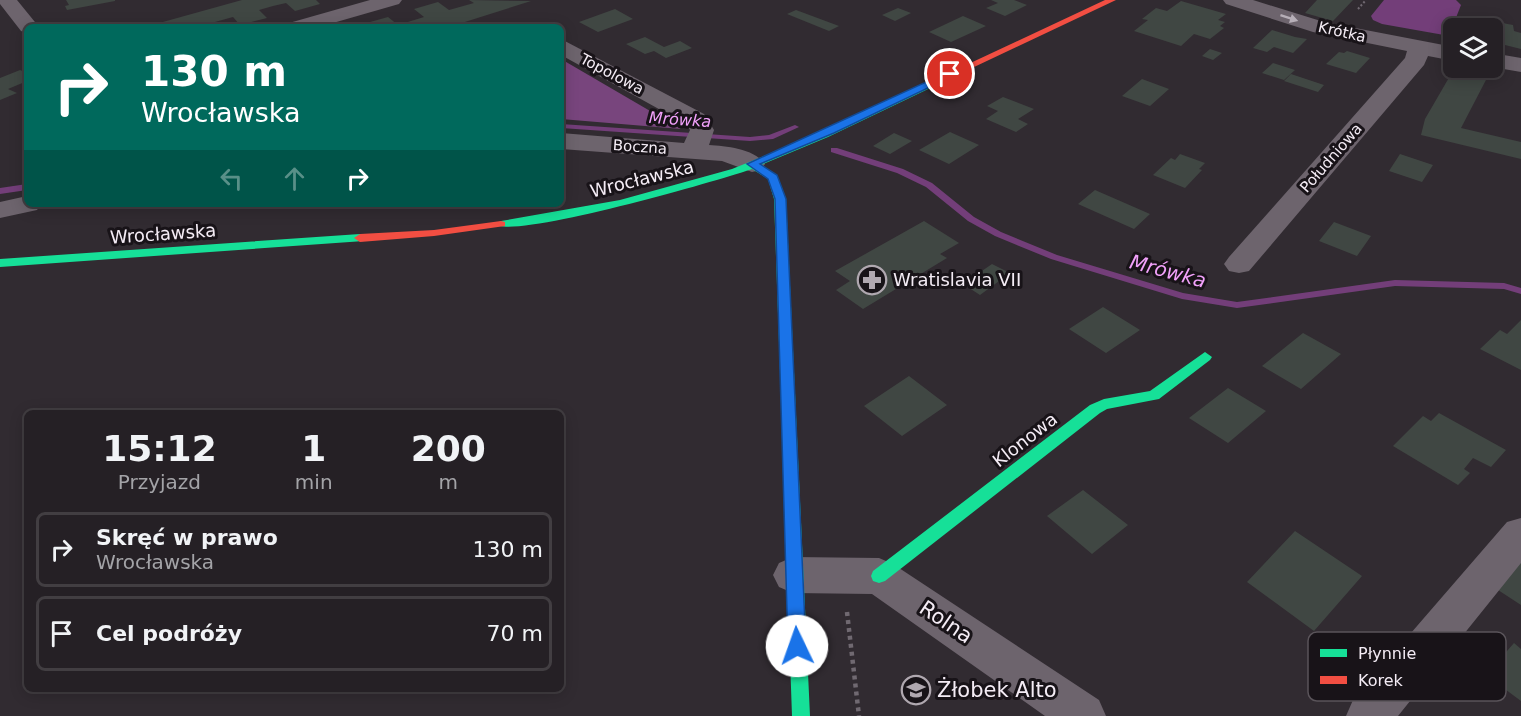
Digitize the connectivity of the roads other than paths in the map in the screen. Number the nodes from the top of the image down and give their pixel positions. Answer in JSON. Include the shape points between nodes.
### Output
{"nodes":[{"id":1,"x":7,"y":0,"type":"edge"},
{"id":2,"x":392,"y":0,"type":"edge"},
{"id":3,"x":1112,"y":0,"type":"edge"},
{"id":4,"x":1233,"y":0,"type":"edge"},
{"id":5,"x":26,"y":24,"type":"edge"},
{"id":6,"x":307,"y":24,"type":"edge"},
{"id":7,"x":564,"y":48,"type":"edge"},
{"id":8,"x":1419,"y":49,"type":"junction"},
{"id":9,"x":1443,"y":52,"type":"edge"},
{"id":10,"x":1503,"y":62,"type":"edge"},
{"id":11,"x":1521,"y":65,"type":"edge"},
{"id":12,"x":564,"y":141,"type":"edge"},
{"id":13,"x":698,"y":141,"type":"junction"},
{"id":14,"x":752,"y":164,"type":"junction"},
{"id":15,"x":24,"y":205,"type":"edge"},
{"id":16,"x":0,"y":210,"type":"edge"},
{"id":17,"x":0,"y":263,"type":"edge"},
{"id":18,"x":1239,"y":264,"type":"dead end"},
{"id":19,"x":1205,"y":357,"type":"dead end"},
{"id":20,"x":1521,"y":534,"type":"edge"},
{"id":21,"x":793,"y":575,"type":"junction"},
{"id":22,"x":860,"y":575,"type":"junction"},
{"id":23,"x":1439,"y":632,"type":"edge"},
{"id":24,"x":1382,"y":701,"type":"edge"},
{"id":25,"x":801,"y":716,"type":"edge"},
{"id":26,"x":1083,"y":716,"type":"edge"},
{"id":27,"x":1369,"y":716,"type":"edge"}],
"edges":[{"from":1,"to":5,"type":"street"},
{"from":2,"to":6,"type":"street"},
{"from":3,"to":14,"type":"street","name":"Wrocławska"},
{"from":4,"to":8,"type":"street","name":"Krótka","one_way":true,"via":[[1320,28]]},
{"from":7,"to":13,"type":"street","name":"Topolowa","via":[[695,119]]},
{"from":8,"to":9,"type":"street","name":"Krótka"},
{"from":8,"to":18,"type":"street","name":"Południowa","via":[[1416,60]]},
{"from":10,"to":11,"type":"street"},
{"from":12,"to":13,"type":"street","name":"Boczna"},
{"from":13,"to":14,"type":"street","name":"Boczna"},
{"from":14,"to":17,"type":"street","name":"Wrocławska","via":[[712,179],[573,215],[507,225]]},
{"from":14,"to":21,"type":"street","via":[[773,177],[780,199]]},
{"from":15,"to":16,"type":"street"},
{"from":19,"to":22,"type":"street","name":"Klonowa","via":[[1154,395],[1095,409]]},
{"from":20,"to":23,"type":"street"},
{"from":21,"to":22,"type":"street"},
{"from":21,"to":25,"type":"street"},
{"from":22,"to":26,"type":"street","name":"Rolna"},
{"from":24,"to":27,"type":"street"}]}
